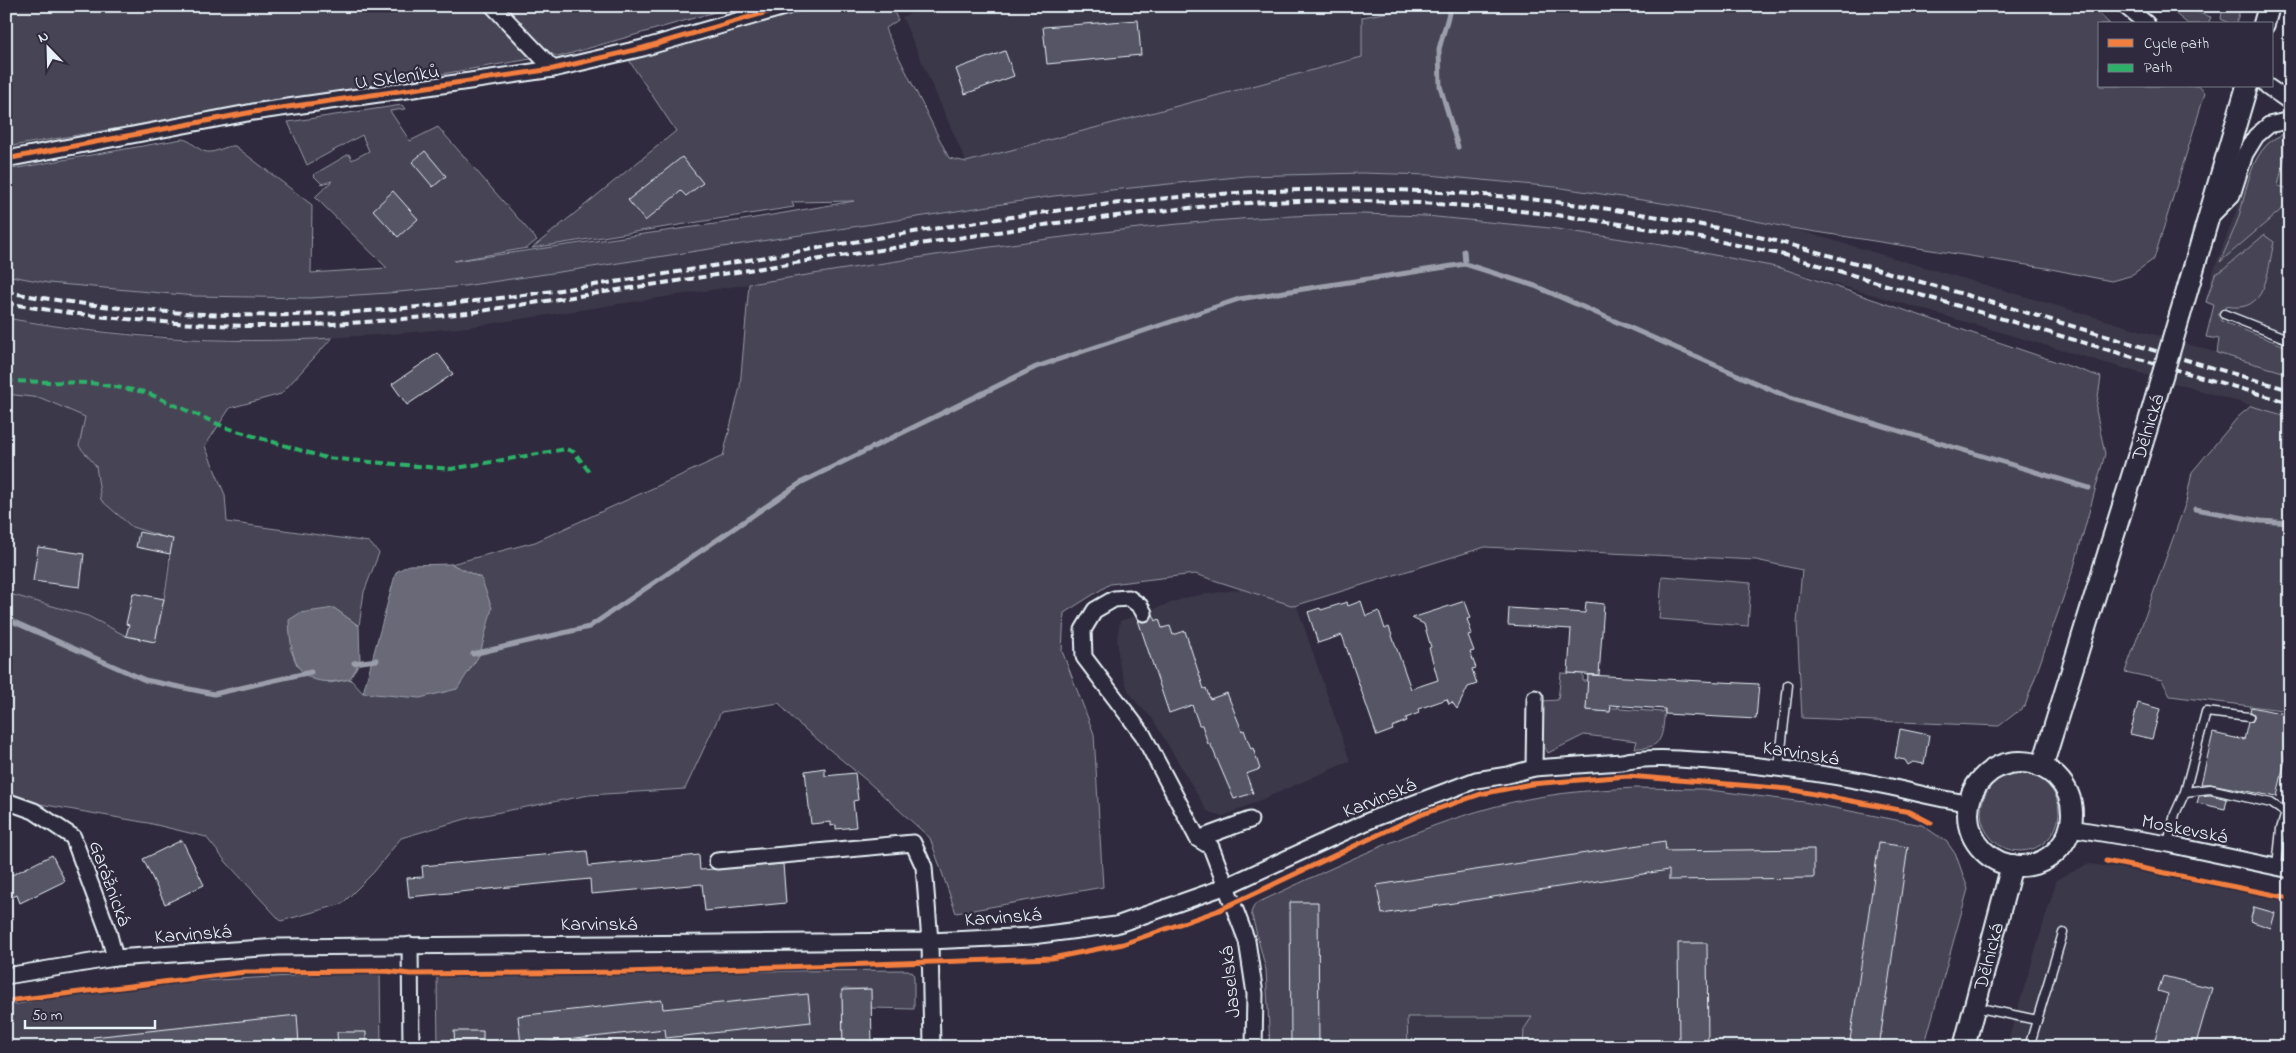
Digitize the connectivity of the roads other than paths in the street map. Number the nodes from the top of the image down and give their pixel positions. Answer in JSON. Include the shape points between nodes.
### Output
{"nodes":[{"id":1,"x":493,"y":6,"type":"edge"},
{"id":2,"x":788,"y":6,"type":"edge"},
{"id":3,"x":2124,"y":6,"type":"edge"},
{"id":4,"x":2269,"y":6,"type":"edge"},
{"id":5,"x":2145,"y":22,"type":"edge"},
{"id":6,"x":2265,"y":22,"type":"edge"},
{"id":7,"x":553,"y":69,"type":"junction"},
{"id":8,"x":2246,"y":88,"type":"edge"},
{"id":9,"x":2270,"y":88,"type":"edge"},
{"id":10,"x":2290,"y":102,"type":"edge"},
{"id":11,"x":2290,"y":120,"type":"edge"},
{"id":12,"x":6,"y":159,"type":"edge"},
{"id":13,"x":2208,"y":219,"type":"junction"},
{"id":14,"x":2224,"y":314,"type":"dead end"},
{"id":15,"x":2290,"y":340,"type":"edge"},
{"id":16,"x":1144,"y":613,"type":"dead end"},
{"id":17,"x":1788,"y":685,"type":"dead end"},
{"id":18,"x":1535,"y":698,"type":"dead end"},
{"id":19,"x":2249,"y":717,"type":"dead end"},
{"id":20,"x":2042,"y":767,"type":"junction"},
{"id":21,"x":1534,"y":768,"type":"junction"},
{"id":22,"x":1779,"y":768,"type":"junction"},
{"id":23,"x":2185,"y":792,"type":"junction"},
{"id":24,"x":2290,"y":793,"type":"edge"},
{"id":25,"x":6,"y":801,"type":"edge"},
{"id":26,"x":1970,"y":803,"type":"junction"},
{"id":27,"x":2286,"y":813,"type":"junction"},
{"id":28,"x":1250,"y":820,"type":"dead end"},
{"id":29,"x":2071,"y":828,"type":"junction"},
{"id":30,"x":1198,"y":838,"type":"junction"},
{"id":31,"x":2168,"y":844,"type":"junction"},
{"id":32,"x":716,"y":861,"type":"dead end"},
{"id":33,"x":2012,"y":865,"type":"junction"},
{"id":34,"x":2283,"y":869,"type":"edge"},
{"id":35,"x":1227,"y":886,"type":"junction"},
{"id":36,"x":2062,"y":933,"type":"dead end"},
{"id":37,"x":930,"y":940,"type":"junction"},
{"id":38,"x":410,"y":945,"type":"junction"},
{"id":39,"x":115,"y":958,"type":"junction"},
{"id":40,"x":6,"y":976,"type":"edge"},
{"id":41,"x":1975,"y":1006,"type":"junction"},
{"id":42,"x":2036,"y":1020,"type":"junction"},
{"id":43,"x":411,"y":1047,"type":"edge"},
{"id":44,"x":932,"y":1047,"type":"edge"},
{"id":45,"x":1254,"y":1047,"type":"edge"},
{"id":46,"x":1964,"y":1047,"type":"edge"},
{"id":47,"x":2029,"y":1047,"type":"edge"}],
"edges":[{"from":1,"to":7,"type":"street"},
{"from":2,"to":7,"type":"street","name":"U Skleníků","via":[[642,48]]},
{"from":3,"to":5,"type":"street"},
{"from":4,"to":6,"type":"street"},
{"from":7,"to":12,"type":"street","name":"U Skleníků","via":[[253,112]]},
{"from":8,"to":13,"type":"street","name":"Dělnická"},
{"from":9,"to":10,"type":"street"},
{"from":11,"to":13,"type":"street","via":[[2269,125],[2256,136],[2245,154],[2232,195]]},
{"from":13,"to":20,"type":"street","name":"Dělnická","bridge":true},
{"from":14,"to":15,"type":"lane"},
{"from":16,"to":30,"type":"street","name":"Jaselská","via":[[1129,598],[1114,598],[1095,610],[1083,630],[1084,657],[1143,735]]},
{"from":17,"to":22,"type":"lane"},
{"from":18,"to":21,"type":"street"},
{"from":19,"to":23,"type":"lane","via":[[2206,712]]},
{"from":20,"to":26,"type":"street","via":[[2020,762],[1997,767],[1979,782]]},
{"from":20,"to":29,"type":"street","via":[[2058,778],[2069,795]]},
{"from":21,"to":22,"type":"street","name":"Karvinská","via":[[1644,759]]},
{"from":21,"to":35,"type":"street","name":"Karvinská","via":[[1476,780],[1375,818]]},
{"from":22,"to":26,"type":"street","name":"Karvinská"},
{"from":23,"to":27,"type":"lane","via":[[2210,789],[2271,803]]},
{"from":23,"to":31,"type":"lane","via":[[2175,814]]},
{"from":24,"to":27,"type":"lane"},
{"from":25,"to":39,"type":"street","name":"Garážnická","via":[[34,811],[73,837]]},
{"from":26,"to":33,"type":"street","via":[[1969,824],[1977,843],[1992,858]]},
{"from":27,"to":34,"type":"lane","via":[[2281,829]]},
{"from":28,"to":30,"type":"street"},
{"from":29,"to":31,"type":"street","name":"Moskevská"},
{"from":29,"to":33,"type":"street","via":[[2063,844],[2046,859],[2030,865]]},
{"from":30,"to":35,"type":"street","name":"Jaselská","via":[[1211,847]]},
{"from":31,"to":34,"type":"street","name":"Moskevská"},
{"from":32,"to":37,"type":"street","via":[[912,843],[924,867]]},
{"from":33,"to":41,"type":"street","name":"Dělnická"},
{"from":35,"to":37,"type":"street","name":"Karvinská","via":[[1116,925],[1032,936]]},
{"from":35,"to":45,"type":"street","name":"Jaselská","via":[[1247,941],[1252,966]]},
{"from":36,"to":42,"type":"lane"},
{"from":37,"to":38,"type":"street","name":"Karvinská"},
{"from":37,"to":44,"type":"street"},
{"from":38,"to":39,"type":"street","name":"Karvinská","via":[[278,946]]},
{"from":38,"to":43,"type":"street"},
{"from":39,"to":40,"type":"street","name":"Karvinská"},
{"from":41,"to":42,"type":"lane"},
{"from":41,"to":46,"type":"street","name":"Dělnická"},
{"from":42,"to":47,"type":"lane"}]}
